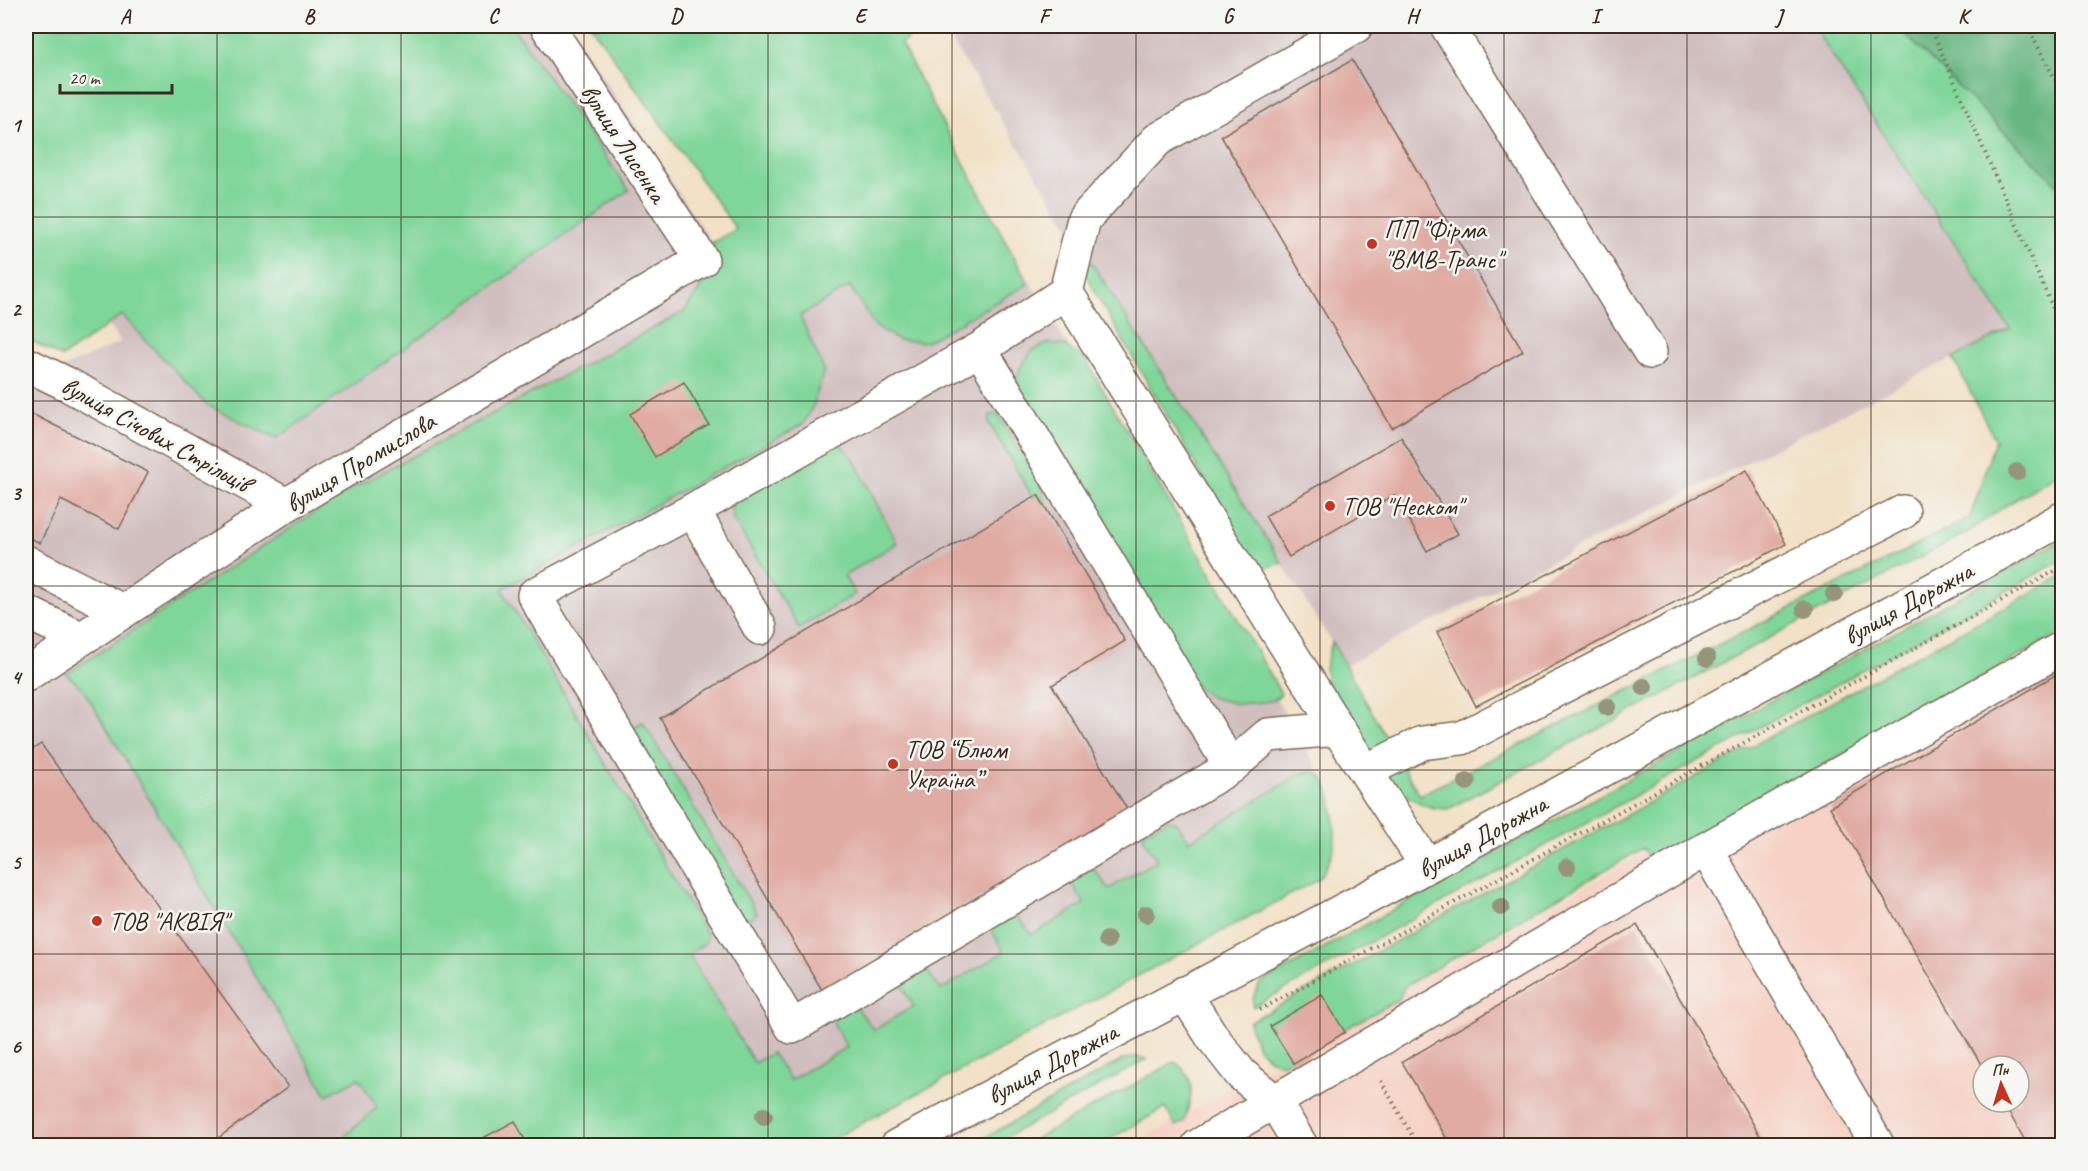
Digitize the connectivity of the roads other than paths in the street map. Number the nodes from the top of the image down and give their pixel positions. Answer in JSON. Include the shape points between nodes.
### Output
{"nodes":[{"id":1,"x":547,"y":26,"type":"edge"},
{"id":2,"x":1356,"y":26,"type":"edge"},
{"id":3,"x":1447,"y":26,"type":"edge"},
{"id":4,"x":702,"y":260,"type":"joint"},
{"id":5,"x":1066,"y":292,"type":"junction"},
{"id":6,"x":980,"y":349,"type":"junction"},
{"id":7,"x":1650,"y":352,"type":"dead end"},
{"id":8,"x":26,"y":364,"type":"edge"},
{"id":9,"x":286,"y":505,"type":"junction"},
{"id":10,"x":693,"y":510,"type":"junction"},
{"id":11,"x":1903,"y":512,"type":"dead end"},
{"id":12,"x":2062,"y":519,"type":"edge"},
{"id":13,"x":26,"y":562,"type":"edge"},
{"id":14,"x":122,"y":611,"type":"junction"},
{"id":15,"x":26,"y":612,"type":"edge"},
{"id":16,"x":760,"y":627,"type":"dead end"},
{"id":17,"x":80,"y":638,"type":"junction"},
{"id":18,"x":2062,"y":648,"type":"edge"},
{"id":19,"x":26,"y":675,"type":"edge"},
{"id":20,"x":1338,"y":729,"type":"junction"},
{"id":21,"x":1232,"y":767,"type":"junction"},
{"id":22,"x":1366,"y":771,"type":"junction"},
{"id":23,"x":1706,"y":849,"type":"junction"},
{"id":24,"x":1426,"y":866,"type":"junction"},
{"id":25,"x":1184,"y":993,"type":"junction"},
{"id":26,"x":1275,"y":1102,"type":"junction"},
{"id":27,"x":897,"y":1146,"type":"edge"},
{"id":28,"x":1198,"y":1146,"type":"edge"},
{"id":29,"x":1301,"y":1146,"type":"edge"},
{"id":30,"x":1878,"y":1146,"type":"edge"}],
"edges":[{"from":1,"to":4,"type":"street","name":"вулиця Лисенка"},
{"from":2,"to":5,"type":"street","via":[[1157,140],[1084,219]]},
{"from":3,"to":7,"type":"street"},
{"from":4,"to":9,"type":"street","name":"вулиця Промислова"},
{"from":5,"to":6,"type":"street"},
{"from":5,"to":20,"type":"street"},
{"from":6,"to":10,"type":"street"},
{"from":6,"to":21,"type":"street"},
{"from":8,"to":9,"type":"street","name":"вулиця Січових Стрільців"},
{"from":9,"to":14,"type":"street","name":"вулиця Промислова"},
{"from":10,"to":16,"type":"street"},
{"from":10,"to":21,"type":"street","via":[[534,595],[792,1027]]},
{"from":11,"to":22,"type":"street","via":[[1462,738],[1422,743]]},
{"from":12,"to":24,"type":"street","name":"вулиця Дорожна"},
{"from":13,"to":14,"type":"street"},
{"from":14,"to":17,"type":"street","name":"вулиця Промислова"},
{"from":15,"to":17,"type":"street"},
{"from":17,"to":19,"type":"street","name":"вулиця Промислова"},
{"from":18,"to":23,"type":"street"},
{"from":20,"to":21,"type":"street","via":[[1268,735]]},
{"from":20,"to":22,"type":"street"},
{"from":22,"to":24,"type":"street"},
{"from":23,"to":26,"type":"street"},
{"from":23,"to":30,"type":"street"},
{"from":24,"to":25,"type":"street","name":"вулиця Дорожна"},
{"from":25,"to":26,"type":"street","via":[[1241,1074]]},
{"from":25,"to":27,"type":"street","name":"вулиця Дорожна"},
{"from":26,"to":28,"type":"street"},
{"from":26,"to":29,"type":"street"}]}
